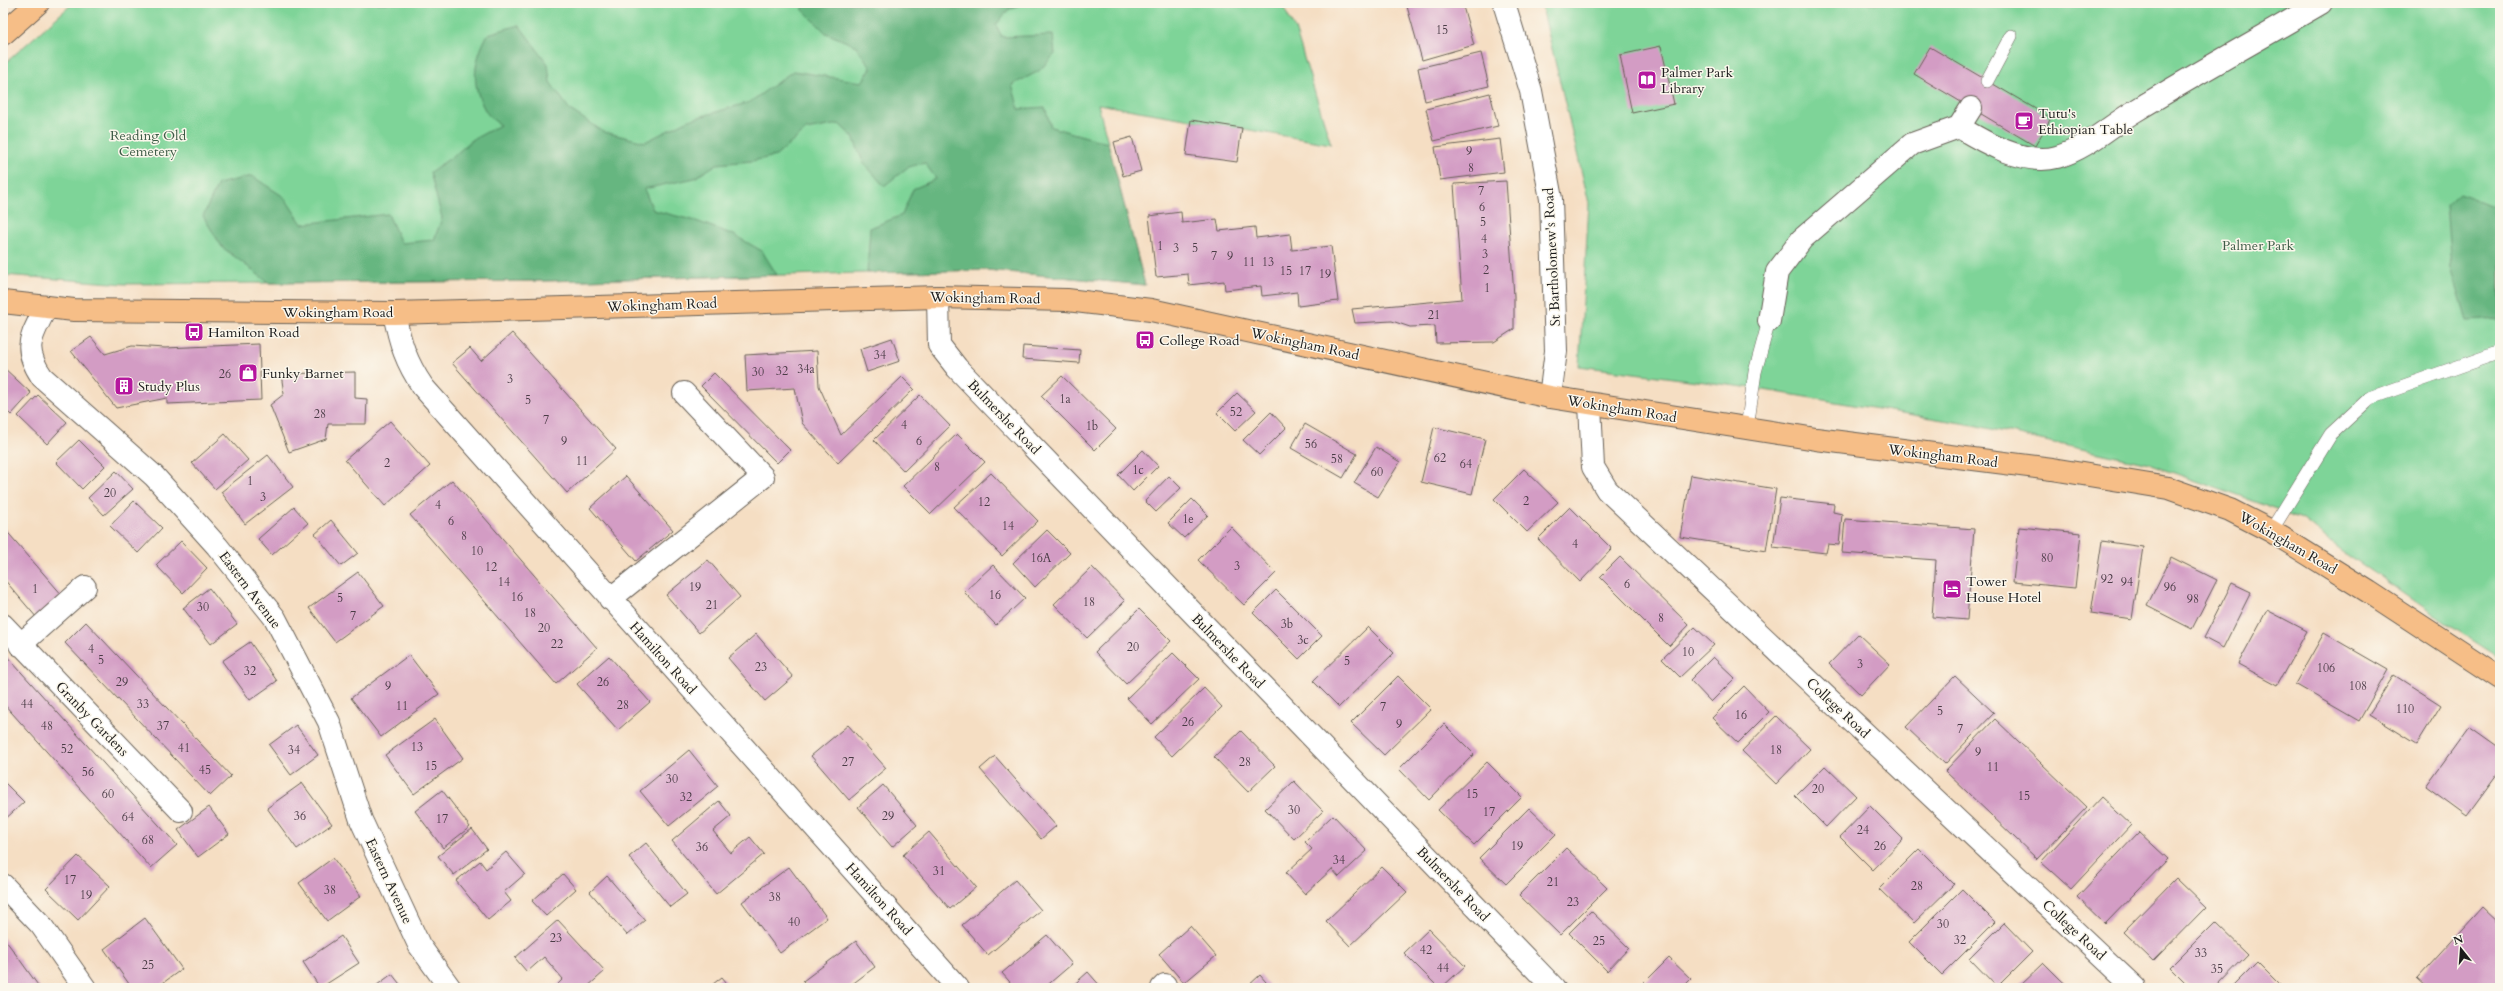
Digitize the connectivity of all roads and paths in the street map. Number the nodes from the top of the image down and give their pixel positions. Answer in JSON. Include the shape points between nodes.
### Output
{"nodes":[{"id":1,"x":38,"y":3,"type":"edge"},
{"id":2,"x":1504,"y":3,"type":"edge"},
{"id":3,"x":2321,"y":3,"type":"edge"},
{"id":4,"x":3,"y":34,"type":"edge"},
{"id":5,"x":2011,"y":36,"type":"dead end"},
{"id":6,"x":1987,"y":81,"type":"dead end"},
{"id":7,"x":1971,"y":108,"type":"dead end"},
{"id":8,"x":1959,"y":127,"type":"junction"},
{"id":9,"x":938,"y":296,"type":"junction"},
{"id":10,"x":3,"y":302,"type":"edge"},
{"id":11,"x":46,"y":307,"type":"junction"},
{"id":12,"x":394,"y":313,"type":"junction"},
{"id":13,"x":1769,"y":321,"type":"joint"},
{"id":14,"x":2500,"y":352,"type":"edge"},
{"id":15,"x":684,"y":393,"type":"dead end"},
{"id":16,"x":1550,"y":397,"type":"junction"},
{"id":17,"x":1590,"y":404,"type":"junction"},
{"id":18,"x":1747,"y":428,"type":"junction"},
{"id":19,"x":2271,"y":531,"type":"junction"},
{"id":20,"x":85,"y":587,"type":"dead end"},
{"id":21,"x":610,"y":599,"type":"junction"},
{"id":22,"x":3,"y":625,"type":"edge"},
{"id":23,"x":20,"y":645,"type":"junction"},
{"id":24,"x":2500,"y":678,"type":"edge"},
{"id":25,"x":181,"y":811,"type":"dead end"},
{"id":26,"x":3,"y":885,"type":"edge"},
{"id":27,"x":1543,"y":984,"type":"edge"},
{"id":28,"x":85,"y":988,"type":"edge"},
{"id":29,"x":450,"y":988,"type":"edge"},
{"id":30,"x":958,"y":988,"type":"edge"},
{"id":31,"x":2136,"y":988,"type":"edge"}],
"edges":[{"from":1,"to":4,"type":"main road"},
{"from":2,"to":16,"type":"street","name":"St Bartholomew's Road","via":[[1531,91],[1551,199],[1556,351]]},
{"from":3,"to":8,"type":"street","via":[[2135,111],[2078,148],[2057,157],[2028,158],[1976,138]]},
{"from":5,"to":6,"type":"lane"},
{"from":7,"to":8,"type":"street"},
{"from":8,"to":13,"type":"street","via":[[1912,144],[1802,239],[1777,272]]},
{"from":9,"to":12,"type":"main road","name":"Wokingham Road"},
{"from":9,"to":16,"type":"main road","name":"Wokingham Road","via":[[1067,300],[1151,310]]},
{"from":9,"to":27,"type":"street","name":"Bulmershe Road","via":[[940,345],[957,368]]},
{"from":10,"to":11,"type":"main road","name":"Wokingham Road"},
{"from":11,"to":12,"type":"main road","name":"Wokingham Road","via":[[74,310]]},
{"from":11,"to":29,"type":"street","name":"Eastern Avenue","via":[[31,339],[30,354],[42,376],[154,476],[217,546],[275,618],[329,722],[362,820],[419,945]]},
{"from":12,"to":21,"type":"street","name":"Hamilton Road","via":[[408,365],[423,388]]},
{"from":13,"to":18,"type":"lane","via":[[1755,372]]},
{"from":14,"to":19,"type":"lane","via":[[2370,398],[2331,434]]},
{"from":15,"to":21,"type":"street","via":[[763,477]]},
{"from":16,"to":17,"type":"main road","name":"Wokingham Road"},
{"from":17,"to":18,"type":"main road","name":"Wokingham Road"},
{"from":17,"to":31,"type":"street","name":"College Road","via":[[1592,467],[1607,490]]},
{"from":18,"to":19,"type":"main road","name":"Wokingham Road","via":[[2052,469],[2168,488],[2230,510]]},
{"from":19,"to":24,"type":"main road","name":"Wokingham Road","via":[[2370,592]]},
{"from":20,"to":23,"type":"street"},
{"from":21,"to":30,"type":"street","name":"Hamilton Road"},
{"from":22,"to":23,"type":"street","name":"Granby Gardens"},
{"from":23,"to":25,"type":"street","name":"Granby Gardens"},
{"from":26,"to":28,"type":"street","via":[[41,925]]}]}
